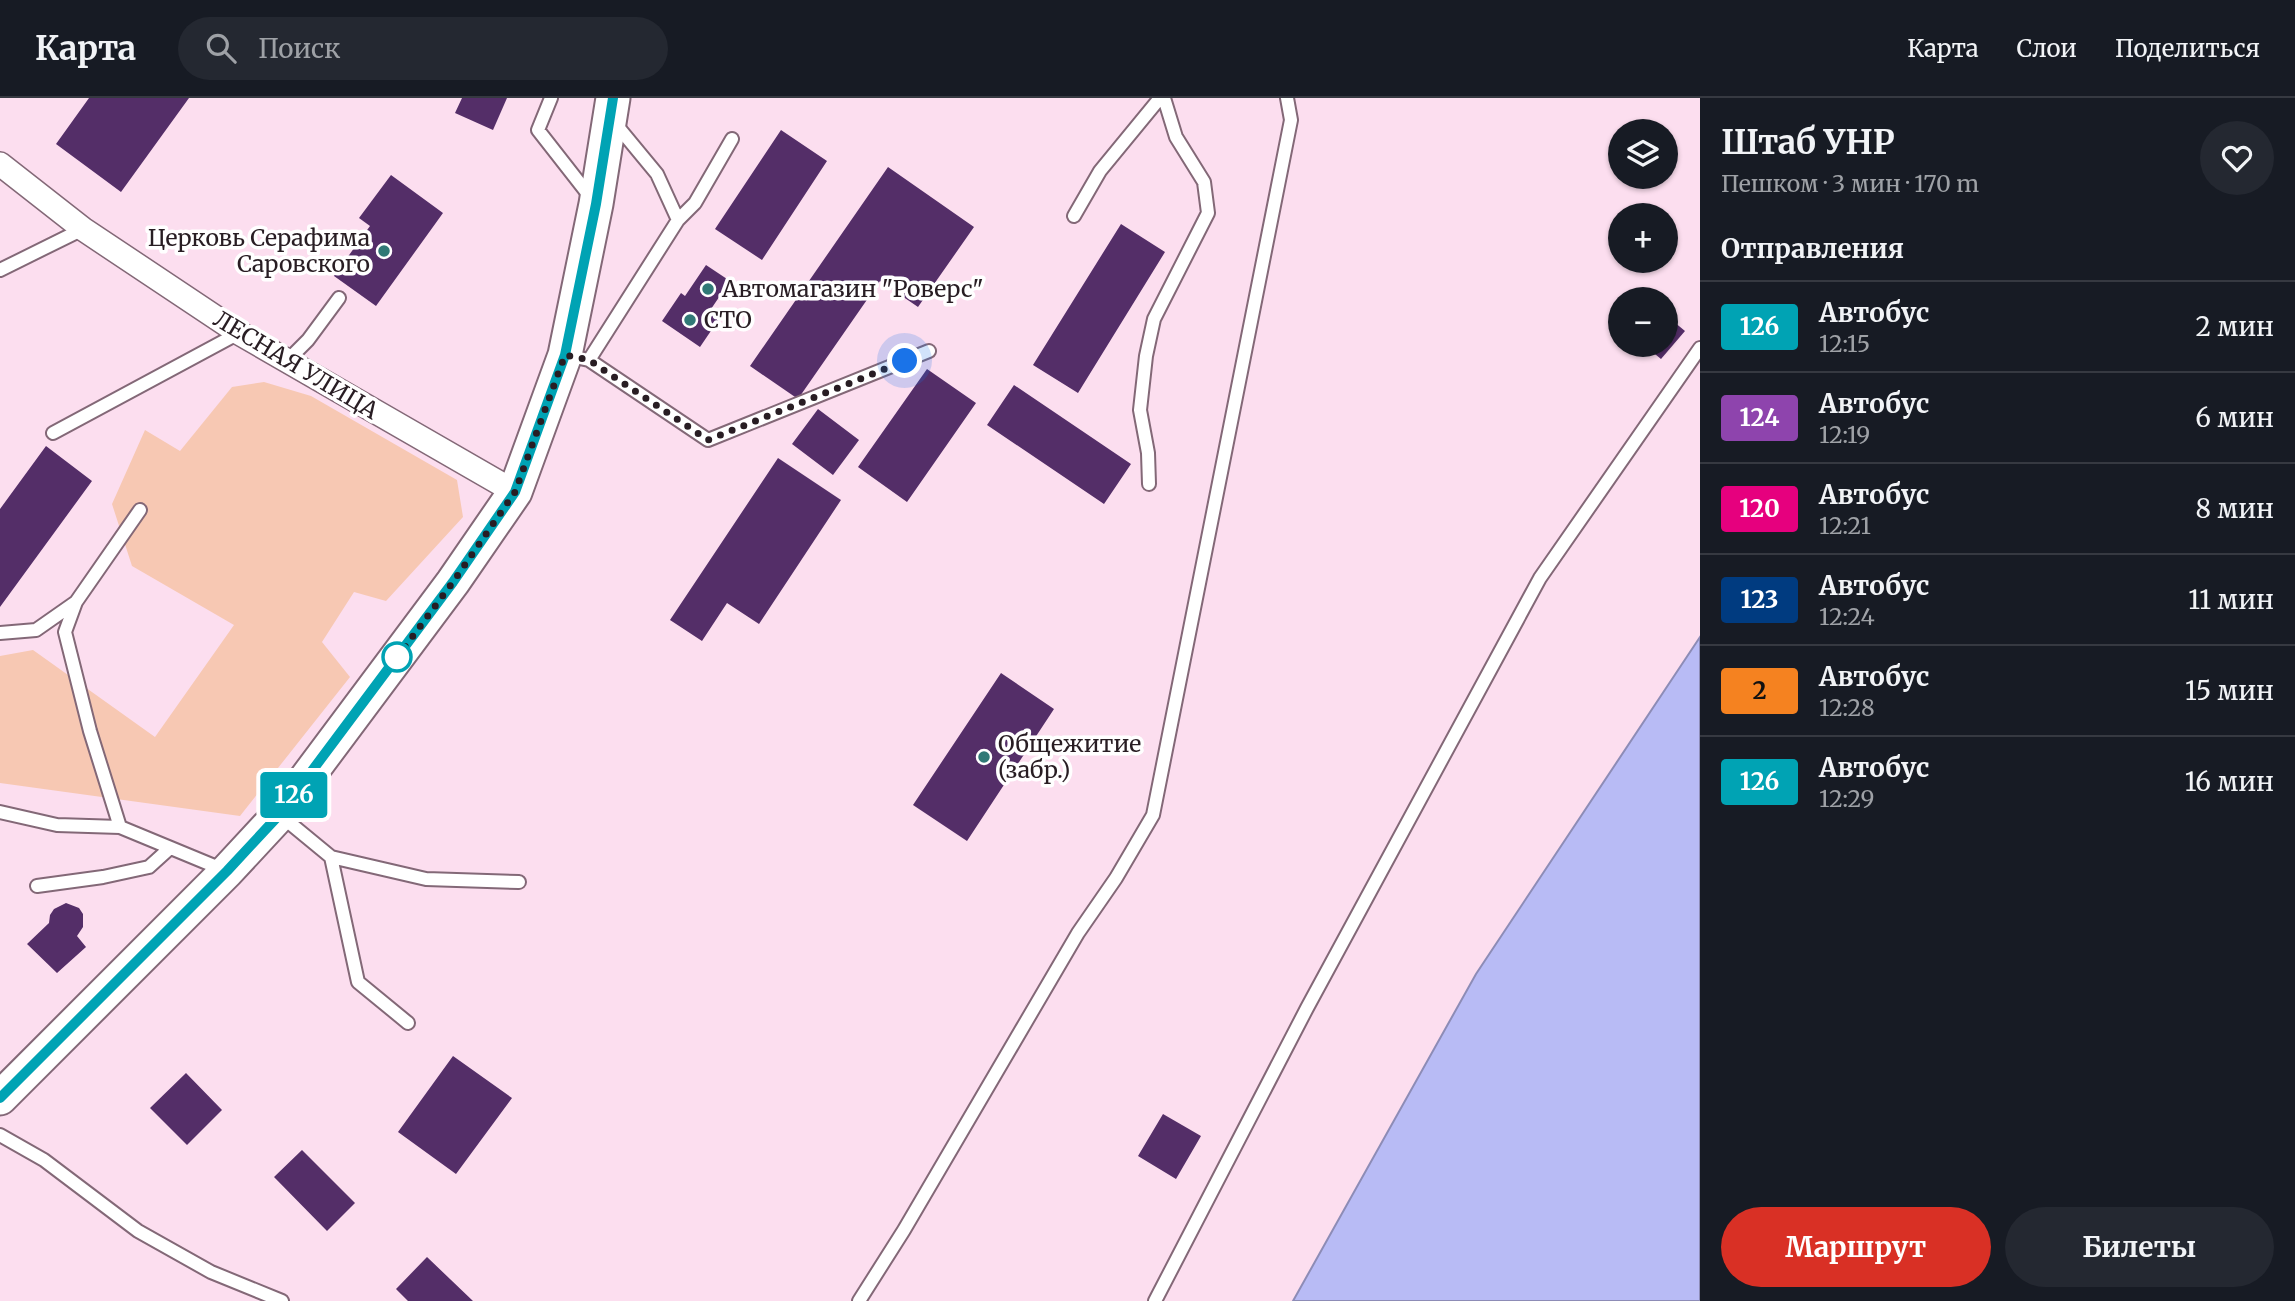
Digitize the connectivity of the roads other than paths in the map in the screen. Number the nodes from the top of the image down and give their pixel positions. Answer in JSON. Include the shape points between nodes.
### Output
{"nodes":[{"id":1,"x":551,"y":98,"type":"edge"},
{"id":2,"x":1162,"y":98,"type":"edge"},
{"id":3,"x":1287,"y":98,"type":"edge"},
{"id":4,"x":612,"y":108,"type":"edge"},
{"id":5,"x":733,"y":139,"type":"dead end"},
{"id":6,"x":0,"y":164,"type":"edge"},
{"id":7,"x":596,"y":204,"type":"junction"},
{"id":8,"x":1074,"y":216,"type":"dead end"},
{"id":9,"x":678,"y":220,"type":"junction"},
{"id":10,"x":83,"y":229,"type":"junction"},
{"id":11,"x":0,"y":270,"type":"edge"},
{"id":12,"x":339,"y":298,"type":"dead end"},
{"id":13,"x":239,"y":333,"type":"junction"},
{"id":14,"x":1700,"y":348,"type":"edge"},
{"id":15,"x":929,"y":351,"type":"dead end"},
{"id":16,"x":577,"y":358,"type":"junction"},
{"id":17,"x":286,"y":362,"type":"junction"},
{"id":18,"x":53,"y":433,"type":"dead end"},
{"id":19,"x":1149,"y":484,"type":"dead end"},
{"id":20,"x":515,"y":492,"type":"junction"},
{"id":21,"x":140,"y":510,"type":"dead end"},
{"id":22,"x":76,"y":602,"type":"junction"},
{"id":23,"x":0,"y":633,"type":"edge"},
{"id":24,"x":0,"y":812,"type":"edge"},
{"id":25,"x":279,"y":815,"type":"junction"},
{"id":26,"x":120,"y":827,"type":"junction"},
{"id":27,"x":170,"y":848,"type":"junction"},
{"id":28,"x":331,"y":857,"type":"junction"},
{"id":29,"x":227,"y":871,"type":"junction"},
{"id":30,"x":519,"y":882,"type":"dead end"},
{"id":31,"x":37,"y":886,"type":"dead end"},
{"id":32,"x":408,"y":1023,"type":"dead end"},
{"id":33,"x":0,"y":1098,"type":"edge"},
{"id":34,"x":0,"y":1135,"type":"edge"},
{"id":35,"x":282,"y":1301,"type":"edge"},
{"id":36,"x":859,"y":1301,"type":"edge"},
{"id":37,"x":1155,"y":1301,"type":"edge"}],
"edges":[{"from":1,"to":7,"type":"lane","via":[[538,130]]},
{"from":2,"to":8,"type":"lane","via":[[1100,171]]},
{"from":2,"to":19,"type":"lane","via":[[1175,137],[1204,182],[1208,213],[1154,319],[1140,410]]},
{"from":3,"to":36,"type":"lane","via":[[1291,120],[1153,815]]},
{"from":4,"to":7,"type":"main road"},
{"from":4,"to":9,"type":"lane","via":[[657,174]]},
{"from":5,"to":9,"type":"lane","via":[[695,203]]},
{"from":6,"to":10,"type":"street","name":"ЛЕСНАЯ УЛИЦА"},
{"from":7,"to":16,"type":"main road"},
{"from":9,"to":16,"type":"lane"},
{"from":10,"to":11,"type":"lane"},
{"from":10,"to":13,"type":"street","name":"ЛЕСНАЯ УЛИЦА"},
{"from":12,"to":17,"type":"lane"},
{"from":13,"to":17,"type":"street","name":"ЛЕСНАЯ УЛИЦА"},
{"from":13,"to":18,"type":"lane"},
{"from":14,"to":37,"type":"lane","via":[[1540,578],[1307,1008]]},
{"from":15,"to":16,"type":"lane","via":[[708,440]]},
{"from":16,"to":20,"type":"main road"},
{"from":17,"to":20,"type":"street","name":"ЛЕСНАЯ УЛИЦА"},
{"from":20,"to":25,"type":"main road"},
{"from":21,"to":22,"type":"lane"},
{"from":22,"to":23,"type":"lane","via":[[36,630]]},
{"from":22,"to":26,"type":"lane","via":[[65,632]]},
{"from":24,"to":26,"type":"lane","via":[[57,825]]},
{"from":25,"to":28,"type":"lane"},
{"from":25,"to":29,"type":"main road"},
{"from":26,"to":27,"type":"lane"},
{"from":27,"to":29,"type":"lane"},
{"from":27,"to":31,"type":"lane","via":[[149,867]]},
{"from":28,"to":30,"type":"lane","via":[[426,879]]},
{"from":28,"to":32,"type":"lane","via":[[358,982]]},
{"from":29,"to":33,"type":"main road"},
{"from":34,"to":35,"type":"lane","via":[[44,1160],[138,1231],[211,1272]]}]}
